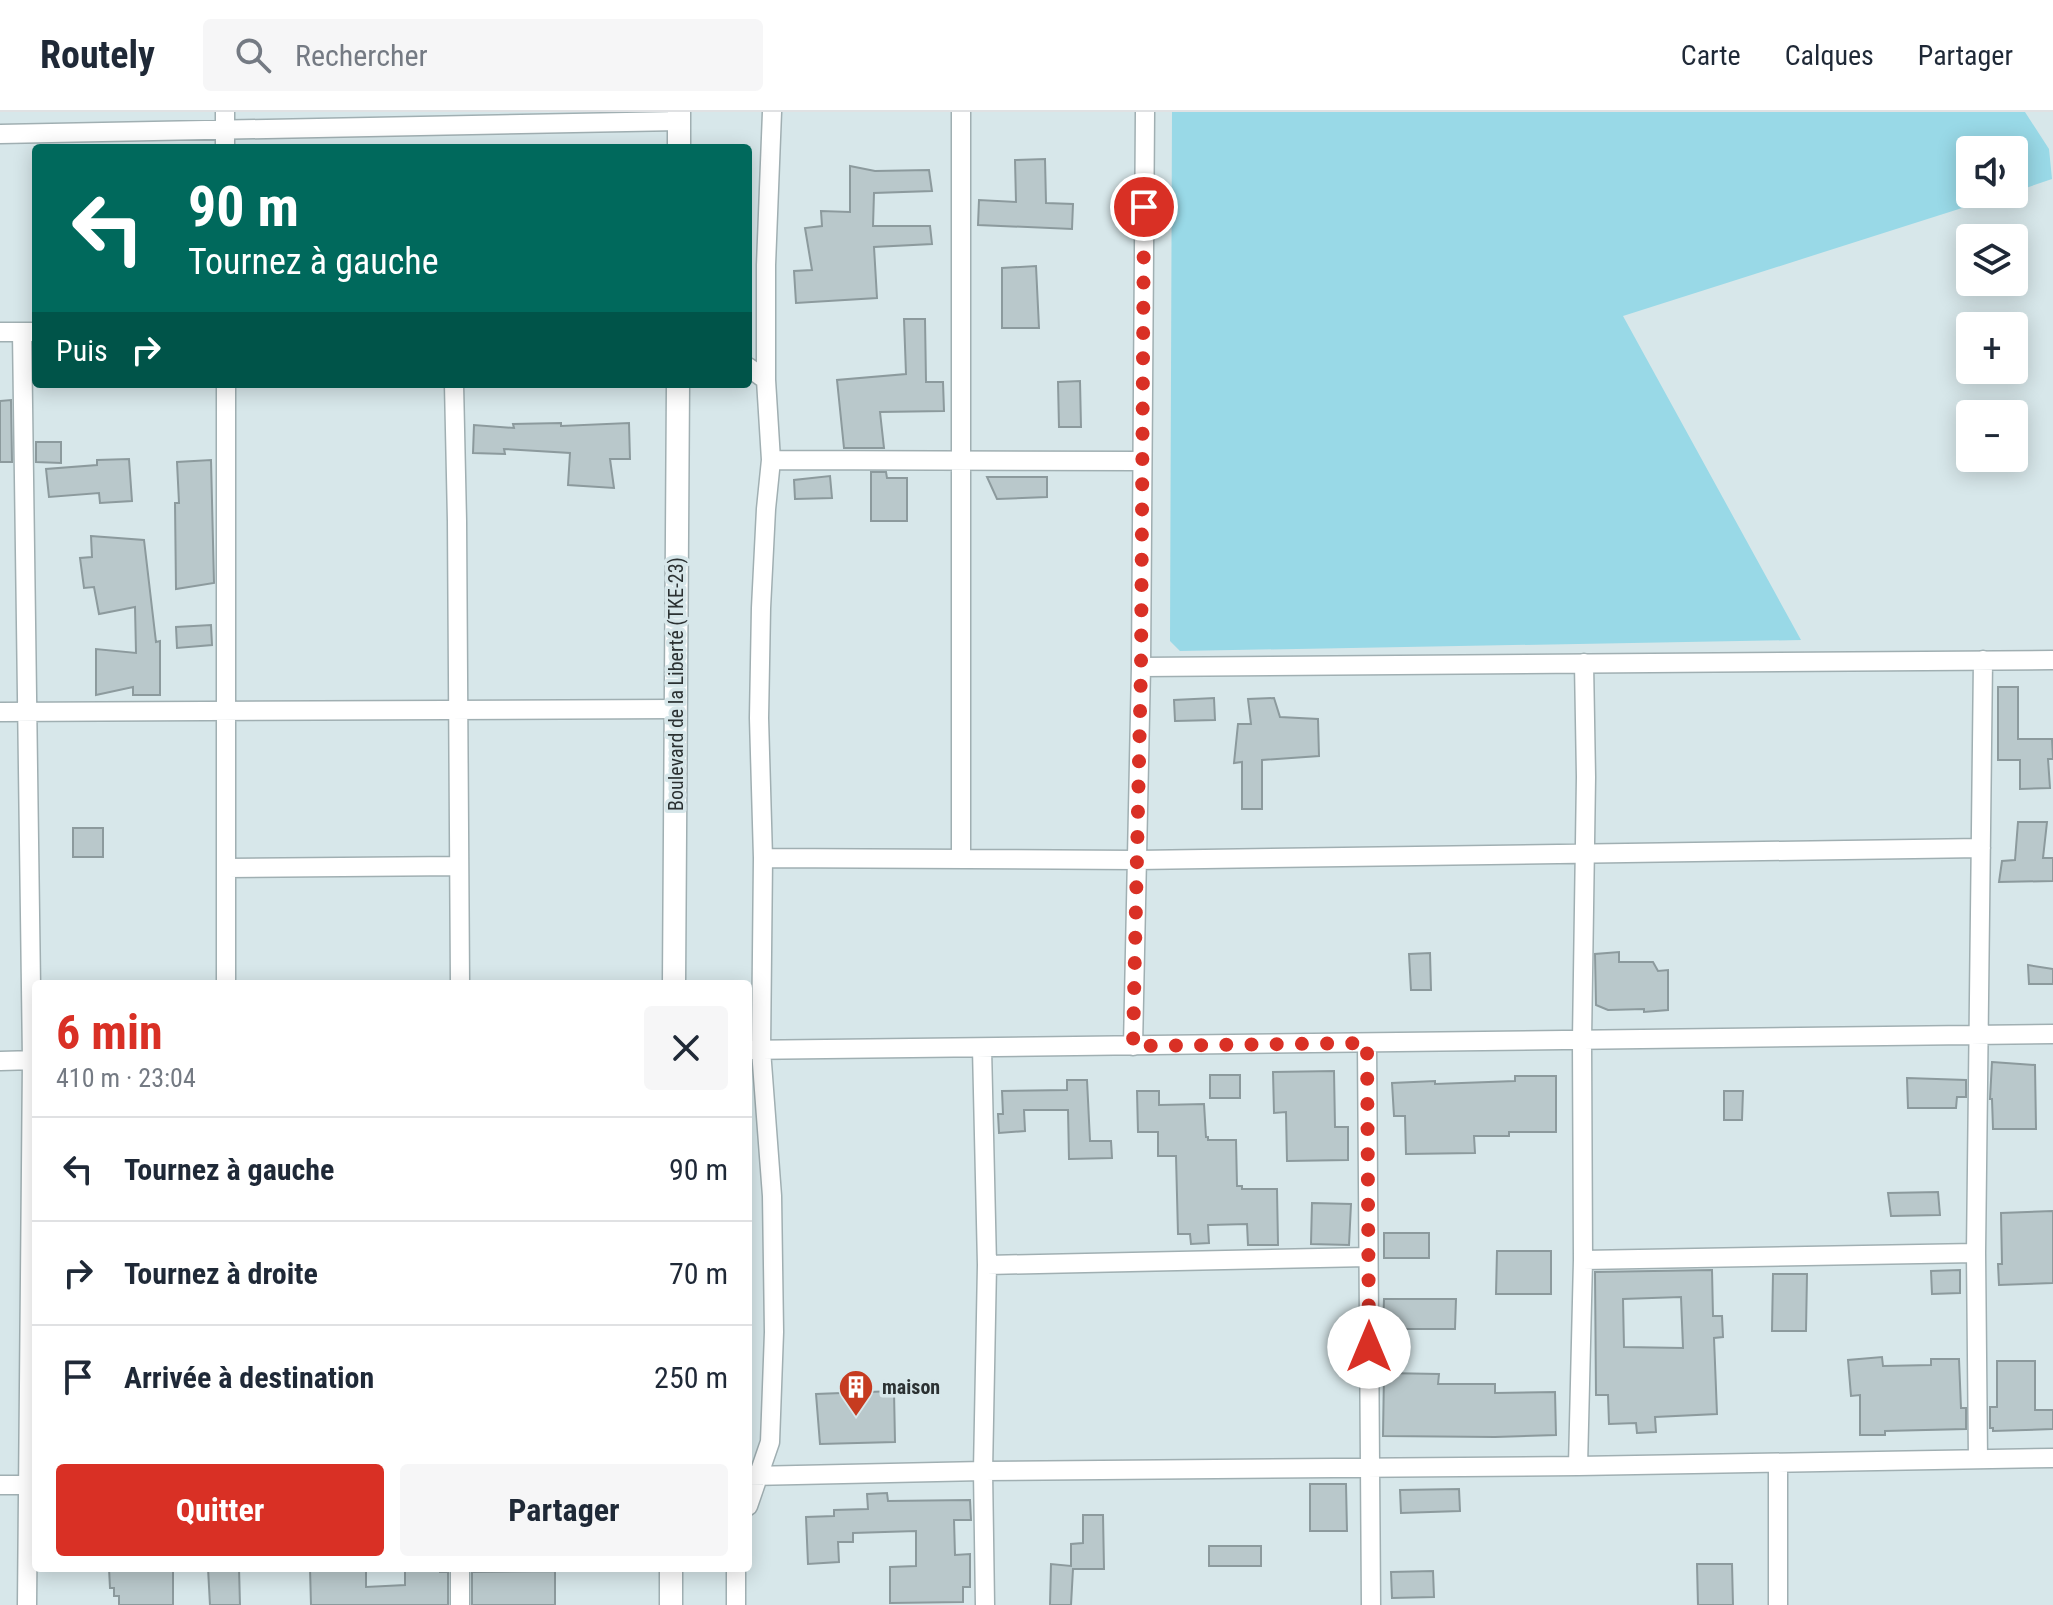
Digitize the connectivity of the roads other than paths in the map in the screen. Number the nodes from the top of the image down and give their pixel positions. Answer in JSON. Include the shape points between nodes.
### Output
{"nodes":[{"id":1,"x":772,"y":112,"type":"edge"},
{"id":2,"x":961,"y":112,"type":"edge"},
{"id":3,"x":1145,"y":112,"type":"edge"},
{"id":4,"x":679,"y":117,"type":"edge"},
{"id":5,"x":225,"y":130,"type":"edge"},
{"id":6,"x":0,"y":134,"type":"edge"},
{"id":7,"x":679,"y":144,"type":"edge"},
{"id":8,"x":0,"y":332,"type":"edge"},
{"id":9,"x":29,"y":332,"type":"edge"},
{"id":10,"x":752,"y":370,"type":"edge"},
{"id":11,"x":766,"y":380,"type":"junction"},
{"id":12,"x":226,"y":388,"type":"edge"},
{"id":13,"x":454,"y":388,"type":"edge"},
{"id":14,"x":678,"y":388,"type":"edge"},
{"id":15,"x":960,"y":459,"type":"junction"},
{"id":16,"x":771,"y":460,"type":"junction"},
{"id":17,"x":1142,"y":461,"type":"junction"},
{"id":18,"x":1983,"y":660,"type":"junction"},
{"id":19,"x":2053,"y":660,"type":"edge"},
{"id":20,"x":1584,"y":663,"type":"junction"},
{"id":21,"x":1141,"y":667,"type":"junction"},
{"id":22,"x":675,"y":709,"type":"junction"},
{"id":23,"x":458,"y":710,"type":"junction"},
{"id":24,"x":227,"y":711,"type":"junction"},
{"id":25,"x":0,"y":712,"type":"edge"},
{"id":26,"x":27,"y":712,"type":"junction"},
{"id":27,"x":1981,"y":848,"type":"junction"},
{"id":28,"x":1585,"y":854,"type":"junction"},
{"id":29,"x":763,"y":858,"type":"junction"},
{"id":30,"x":961,"y":859,"type":"junction"},
{"id":31,"x":1137,"y":860,"type":"junction"},
{"id":32,"x":459,"y":866,"type":"junction"},
{"id":33,"x":227,"y":868,"type":"junction"},
{"id":34,"x":32,"y":980,"type":"edge"},
{"id":35,"x":226,"y":980,"type":"edge"},
{"id":36,"x":460,"y":980,"type":"edge"},
{"id":37,"x":674,"y":980,"type":"edge"},
{"id":38,"x":2053,"y":1034,"type":"edge"},
{"id":39,"x":1979,"y":1035,"type":"junction"},
{"id":40,"x":1582,"y":1040,"type":"junction"},
{"id":41,"x":1367,"y":1043,"type":"junction"},
{"id":42,"x":1133,"y":1046,"type":"junction"},
{"id":43,"x":982,"y":1048,"type":"junction"},
{"id":44,"x":754,"y":1050,"type":"edge"},
{"id":45,"x":32,"y":1060,"type":"edge"},
{"id":46,"x":0,"y":1061,"type":"edge"},
{"id":47,"x":1976,"y":1253,"type":"junction"},
{"id":48,"x":1368,"y":1257,"type":"junction"},
{"id":49,"x":1583,"y":1260,"type":"junction"},
{"id":50,"x":987,"y":1265,"type":"junction"},
{"id":51,"x":2053,"y":1458,"type":"edge"},
{"id":52,"x":1978,"y":1459,"type":"junction"},
{"id":53,"x":1778,"y":1463,"type":"junction"},
{"id":54,"x":1578,"y":1466,"type":"junction"},
{"id":55,"x":1370,"y":1468,"type":"junction"},
{"id":56,"x":983,"y":1471,"type":"junction"},
{"id":57,"x":753,"y":1476,"type":"edge"},
{"id":58,"x":0,"y":1485,"type":"edge"},
{"id":59,"x":32,"y":1485,"type":"edge"},
{"id":60,"x":460,"y":1572,"type":"edge"},
{"id":61,"x":671,"y":1572,"type":"edge"},
{"id":62,"x":736,"y":1572,"type":"edge"},
{"id":63,"x":27,"y":1605,"type":"edge"},
{"id":64,"x":460,"y":1605,"type":"edge"},
{"id":65,"x":671,"y":1605,"type":"edge"},
{"id":66,"x":736,"y":1605,"type":"edge"},
{"id":67,"x":985,"y":1605,"type":"edge"},
{"id":68,"x":1371,"y":1605,"type":"edge"},
{"id":69,"x":1778,"y":1605,"type":"edge"}],
"edges":[{"from":1,"to":11,"type":"street"},
{"from":2,"to":15,"type":"street"},
{"from":3,"to":17,"type":"street"},
{"from":4,"to":5,"type":"street"},
{"from":4,"to":7,"type":"street"},
{"from":5,"to":6,"type":"street"},
{"from":8,"to":9,"type":"street"},
{"from":9,"to":26,"type":"street"},
{"from":10,"to":11,"type":"street"},
{"from":11,"to":16,"type":"street"},
{"from":12,"to":24,"type":"street"},
{"from":13,"to":23,"type":"street"},
{"from":14,"to":22,"type":"street","name":"Boulevard de la Liberté (TKE-23)"},
{"from":15,"to":16,"type":"street"},
{"from":15,"to":17,"type":"street"},
{"from":15,"to":30,"type":"street"},
{"from":16,"to":29,"type":"street","via":[[761,608]]},
{"from":17,"to":21,"type":"street"},
{"from":18,"to":19,"type":"street"},
{"from":18,"to":20,"type":"street"},
{"from":18,"to":27,"type":"street"},
{"from":20,"to":21,"type":"street"},
{"from":20,"to":28,"type":"street"},
{"from":21,"to":31,"type":"street"},
{"from":22,"to":23,"type":"street"},
{"from":22,"to":37,"type":"street","name":"Boulevard de la Liberté (TKE-23)"},
{"from":23,"to":24,"type":"street"},
{"from":23,"to":32,"type":"street"},
{"from":24,"to":26,"type":"street"},
{"from":24,"to":33,"type":"street"},
{"from":25,"to":26,"type":"street"},
{"from":26,"to":34,"type":"street"},
{"from":27,"to":28,"type":"street"},
{"from":27,"to":39,"type":"street"},
{"from":28,"to":31,"type":"street"},
{"from":28,"to":40,"type":"street"},
{"from":29,"to":30,"type":"street"},
{"from":29,"to":44,"type":"street"},
{"from":30,"to":31,"type":"street"},
{"from":31,"to":42,"type":"street"},
{"from":32,"to":33,"type":"street"},
{"from":32,"to":36,"type":"street"},
{"from":33,"to":35,"type":"street"},
{"from":38,"to":39,"type":"street"},
{"from":39,"to":40,"type":"street"},
{"from":39,"to":47,"type":"street"},
{"from":40,"to":41,"type":"street"},
{"from":40,"to":49,"type":"street"},
{"from":41,"to":42,"type":"street"},
{"from":41,"to":48,"type":"street"},
{"from":42,"to":43,"type":"street"},
{"from":43,"to":44,"type":"street"},
{"from":43,"to":50,"type":"street"},
{"from":44,"to":57,"type":"street","via":[[772,1196],[774,1332],[770,1442]]},
{"from":45,"to":46,"type":"street"},
{"from":47,"to":49,"type":"street"},
{"from":47,"to":52,"type":"street"},
{"from":48,"to":50,"type":"street"},
{"from":48,"to":55,"type":"street"},
{"from":49,"to":54,"type":"street"},
{"from":50,"to":56,"type":"street"},
{"from":51,"to":52,"type":"street"},
{"from":52,"to":53,"type":"street"},
{"from":53,"to":54,"type":"street"},
{"from":53,"to":69,"type":"street"},
{"from":54,"to":55,"type":"street"},
{"from":55,"to":56,"type":"street"},
{"from":55,"to":68,"type":"street"},
{"from":56,"to":57,"type":"street"},
{"from":56,"to":67,"type":"street"},
{"from":58,"to":59,"type":"street"},
{"from":59,"to":63,"type":"street"},
{"from":60,"to":64,"type":"street"},
{"from":61,"to":65,"type":"street"},
{"from":62,"to":66,"type":"street"}]}
